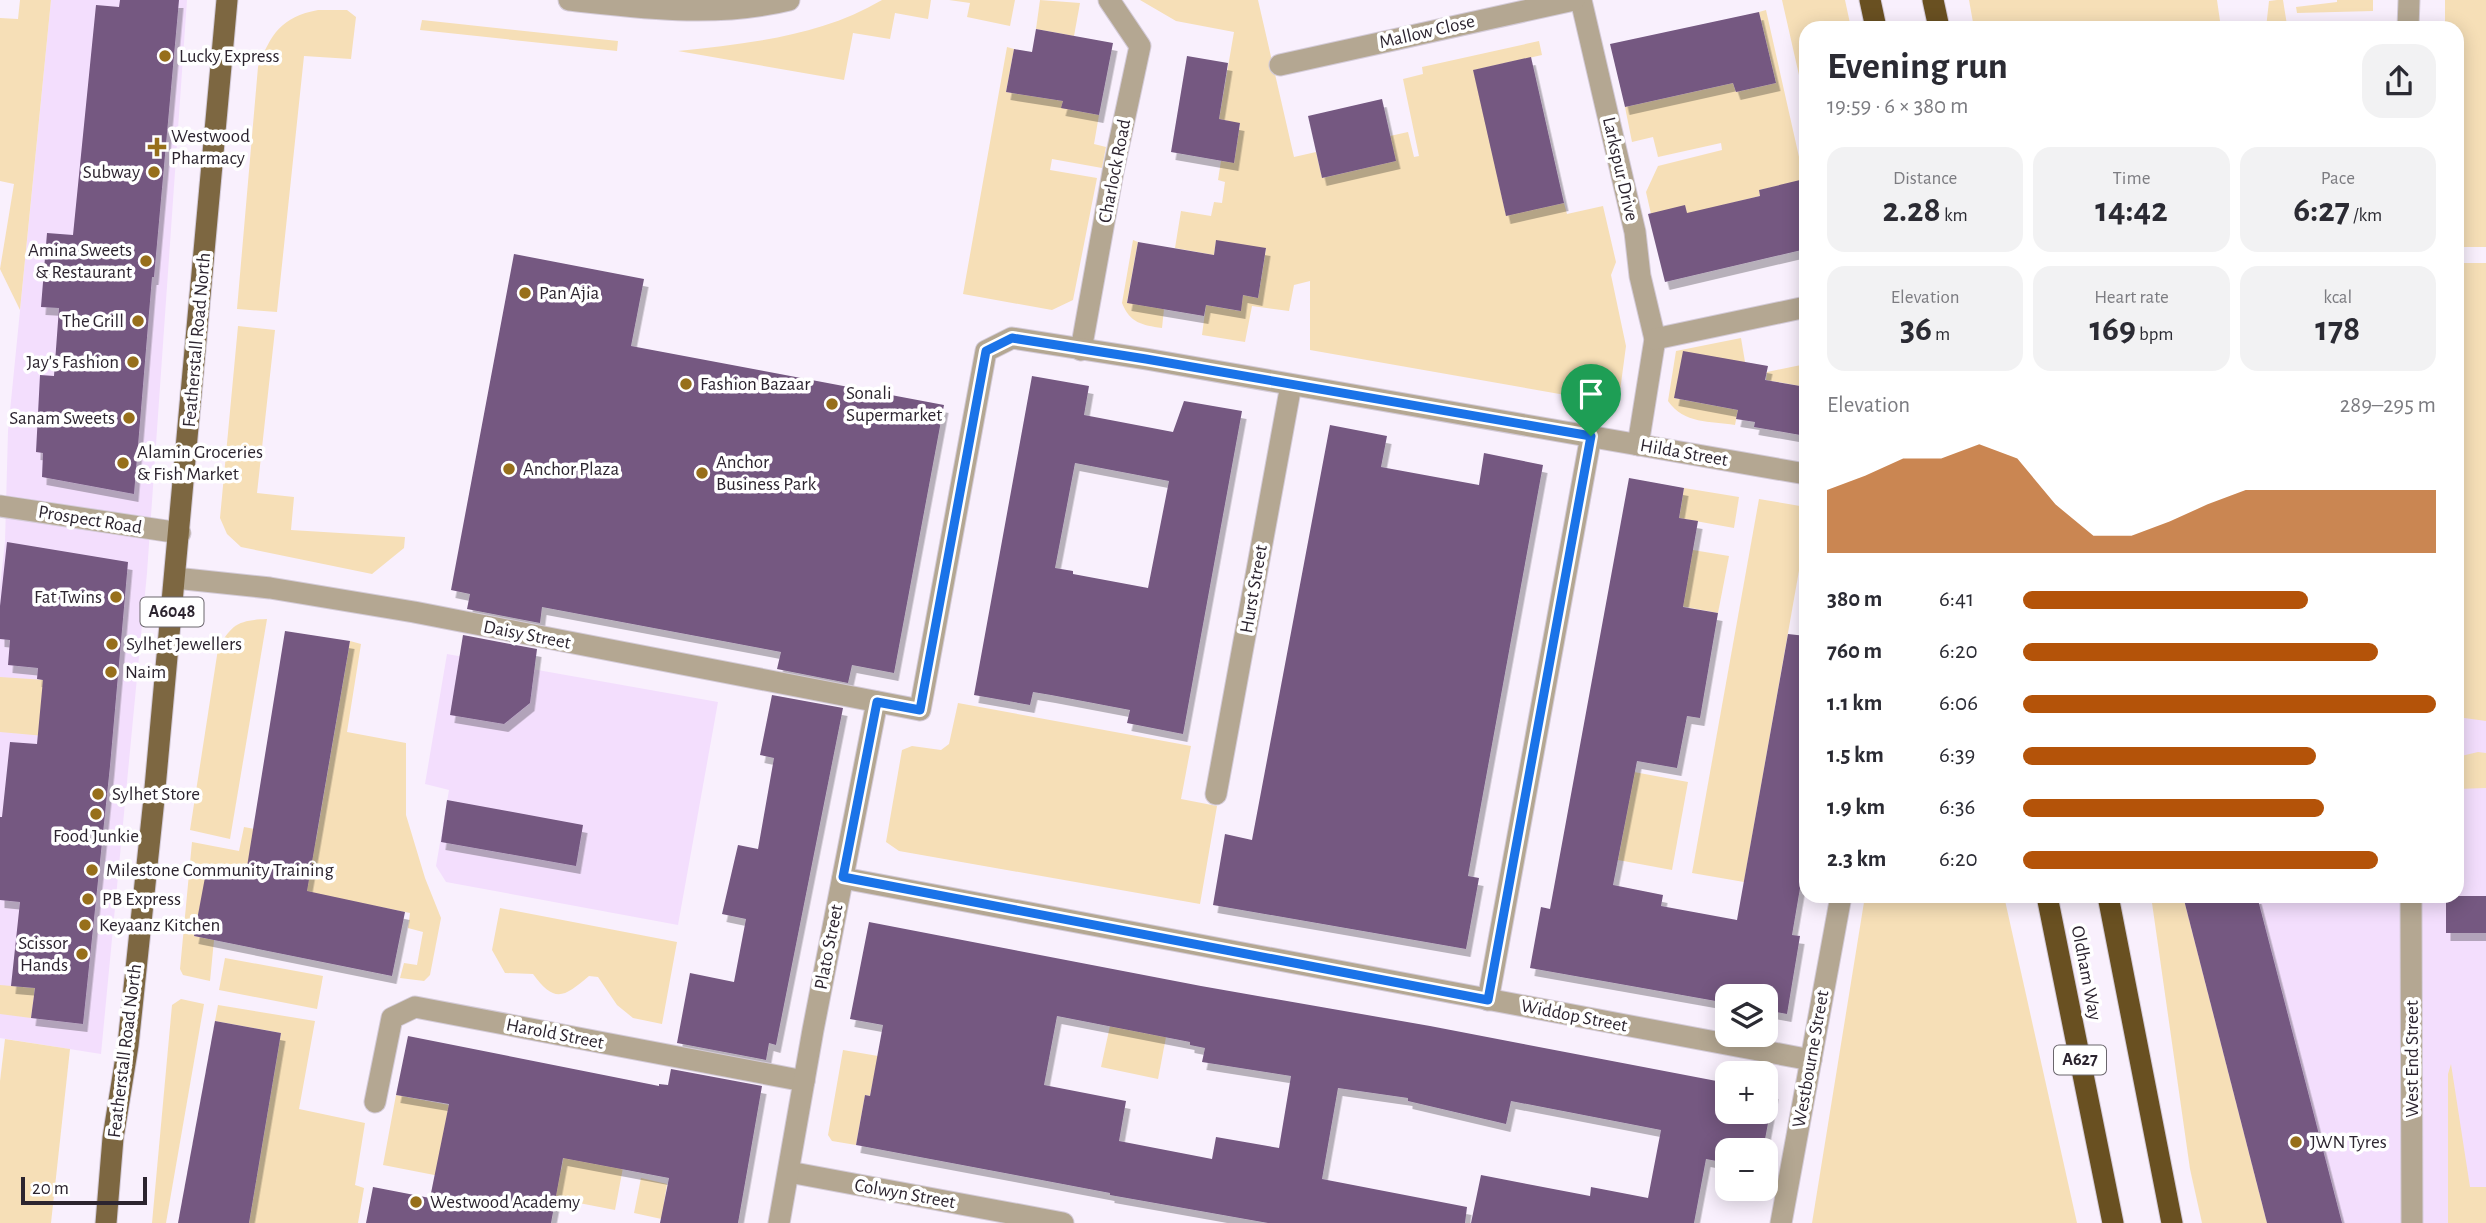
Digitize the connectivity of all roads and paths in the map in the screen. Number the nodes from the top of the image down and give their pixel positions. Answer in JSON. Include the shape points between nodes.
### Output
{"nodes":[{"id":1,"x":227,"y":0,"type":"edge"},
{"id":2,"x":569,"y":0,"type":"edge"},
{"id":3,"x":789,"y":0,"type":"edge"},
{"id":4,"x":1109,"y":0,"type":"edge"},
{"id":5,"x":1574,"y":0,"type":"edge"},
{"id":6,"x":1581,"y":0,"type":"edge"},
{"id":7,"x":1870,"y":0,"type":"edge"},
{"id":8,"x":1933,"y":0,"type":"edge"},
{"id":9,"x":2409,"y":0,"type":"edge"},
{"id":10,"x":1874,"y":21,"type":"edge"},
{"id":11,"x":1938,"y":21,"type":"edge"},
{"id":12,"x":2408,"y":21,"type":"edge"},
{"id":13,"x":1280,"y":65,"type":"dead end"},
{"id":14,"x":1799,"y":308,"type":"edge"},
{"id":15,"x":1655,"y":339,"type":"junction"},
{"id":16,"x":1081,"y":350,"type":"junction"},
{"id":17,"x":1291,"y":385,"type":"junction"},
{"id":18,"x":1591,"y":436,"type":"junction"},
{"id":19,"x":1638,"y":445,"type":"junction"},
{"id":20,"x":1799,"y":473,"type":"edge"},
{"id":21,"x":0,"y":506,"type":"edge"},
{"id":22,"x":180,"y":533,"type":"junction"},
{"id":23,"x":175,"y":578,"type":"junction"},
{"id":24,"x":877,"y":702,"type":"junction"},
{"id":25,"x":1216,"y":794,"type":"dead end"},
{"id":26,"x":843,"y":877,"type":"junction"},
{"id":27,"x":1840,"y":903,"type":"edge"},
{"id":28,"x":2048,"y":903,"type":"edge"},
{"id":29,"x":2109,"y":903,"type":"edge"},
{"id":30,"x":2411,"y":903,"type":"edge"},
{"id":31,"x":1488,"y":1000,"type":"junction"},
{"id":32,"x":1811,"y":1060,"type":"junction"},
{"id":33,"x":804,"y":1081,"type":"junction"},
{"id":34,"x":375,"y":1102,"type":"dead end"},
{"id":35,"x":789,"y":1172,"type":"junction"},
{"id":36,"x":106,"y":1223,"type":"edge"},
{"id":37,"x":779,"y":1223,"type":"edge"},
{"id":38,"x":1063,"y":1223,"type":"edge"},
{"id":39,"x":1781,"y":1223,"type":"edge"},
{"id":40,"x":2113,"y":1223,"type":"edge"},
{"id":41,"x":2172,"y":1223,"type":"edge"},
{"id":42,"x":2412,"y":1223,"type":"edge"}],
"edges":[{"from":1,"to":22,"type":"main road","name":"Featherstall Road North","number":"A6048"},
{"from":2,"to":3,"type":"street","via":[[694,12],[758,8]]},
{"from":4,"to":16,"type":"street","name":"Charlock Road","via":[[1140,46]]},
{"from":5,"to":13,"type":"street","name":"Mallow Close"},
{"from":6,"to":15,"type":"street","name":"Larkspur Drive"},
{"from":7,"to":10,"type":"highway"},
{"from":8,"to":11,"type":"highway"},
{"from":9,"to":12,"type":"street"},
{"from":14,"to":15,"type":"street"},
{"from":15,"to":19,"type":"street","name":"Larkspur Drive"},
{"from":16,"to":17,"type":"street","name":"Hilda Street"},
{"from":16,"to":24,"type":"street","name":"Hilda Street","via":[[1012,338],[986,351],[920,710]]},
{"from":17,"to":18,"type":"street","name":"Hilda Street"},
{"from":17,"to":25,"type":"street","name":"Hurst Street"},
{"from":18,"to":19,"type":"street","name":"Hilda Street"},
{"from":18,"to":31,"type":"street"},
{"from":19,"to":20,"type":"street","name":"Hilda Street"},
{"from":21,"to":22,"type":"street","name":"Prospect Road"},
{"from":22,"to":23,"type":"main road","name":"Featherstall Road North","number":"A6048"},
{"from":23,"to":24,"type":"street","name":"Daisy Street","via":[[270,587],[414,612]]},
{"from":23,"to":36,"type":"main road","name":"Featherstall Road North","number":"A6048"},
{"from":24,"to":26,"type":"street","name":"Plato Street"},
{"from":26,"to":31,"type":"street","name":"Widdop Street"},
{"from":26,"to":33,"type":"street","name":"Plato Street"},
{"from":27,"to":32,"type":"street","name":"Westbourne Street"},
{"from":28,"to":40,"type":"highway","name":"Oldham Way","number":"A627"},
{"from":29,"to":41,"type":"highway","name":"Oldham Way"},
{"from":30,"to":42,"type":"street","name":"West End Street"},
{"from":31,"to":32,"type":"street","name":"Widdop Street"},
{"from":32,"to":39,"type":"street","name":"Westbourne Street"},
{"from":33,"to":34,"type":"street","name":"Harold Street","via":[[415,1007],[392,1018]]},
{"from":33,"to":35,"type":"street","name":"Plato Street"},
{"from":35,"to":37,"type":"street","name":"Plato Street"},
{"from":35,"to":38,"type":"street","name":"Colwyn Street"}]}
